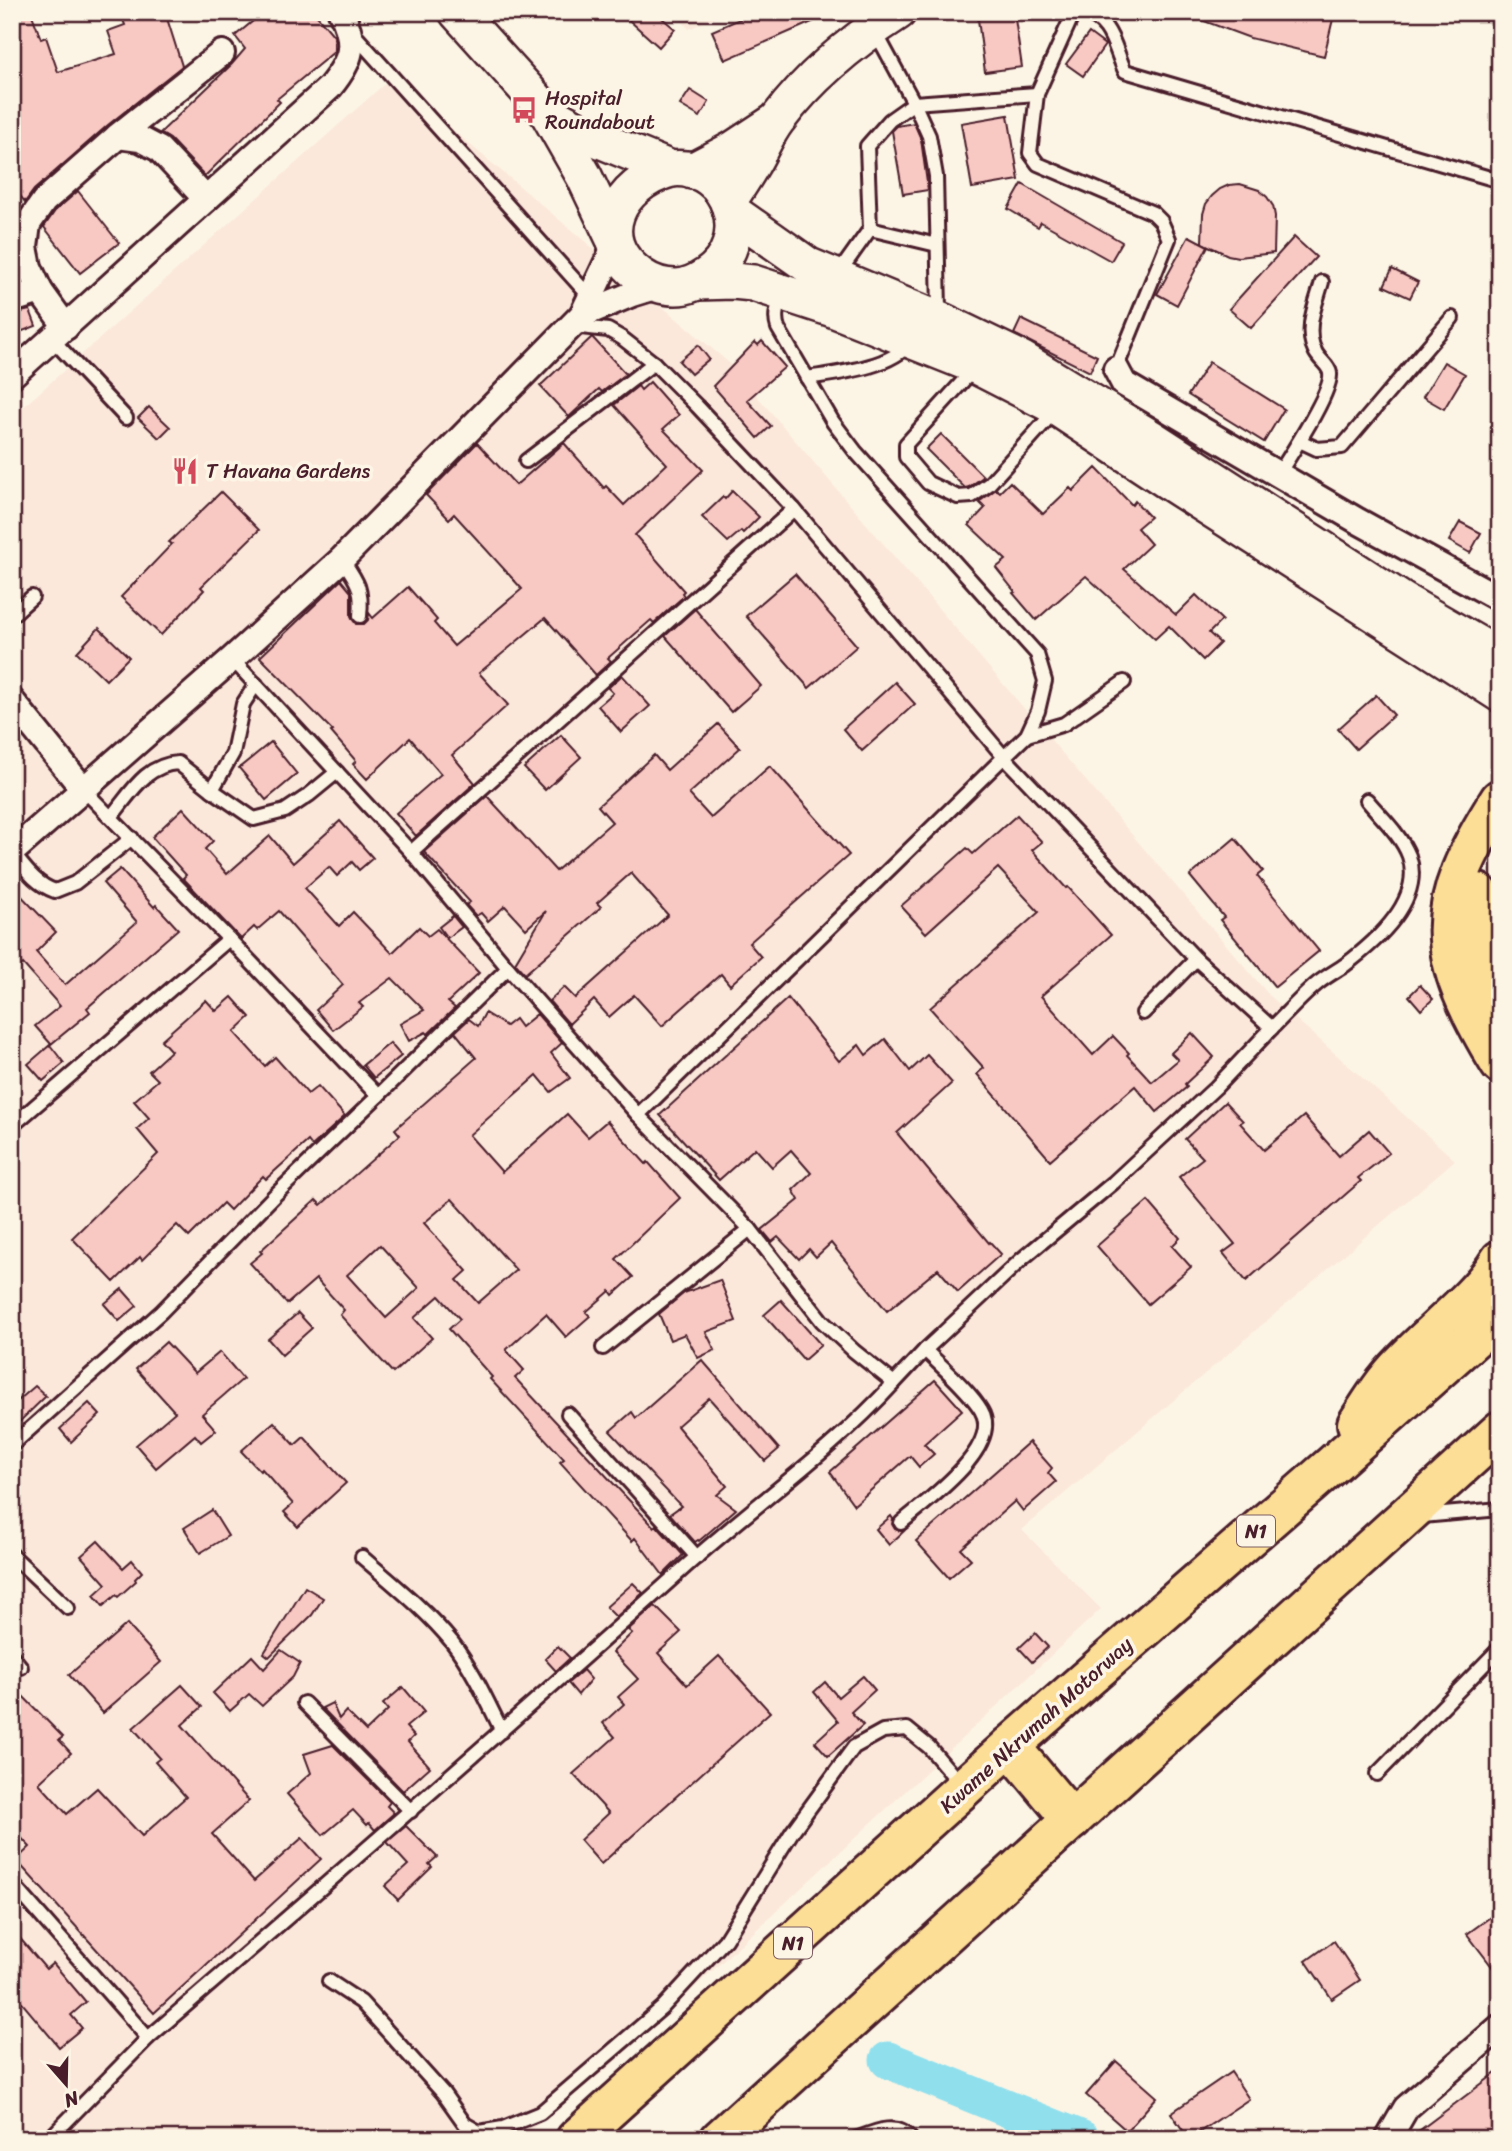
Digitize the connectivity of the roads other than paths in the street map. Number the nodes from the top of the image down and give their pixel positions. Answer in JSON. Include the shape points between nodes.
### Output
{"nodes":[{"id":1,"x":457,"y":12,"type":"edge"},
{"id":2,"x":1074,"y":12,"type":"edge"},
{"id":3,"x":1082,"y":12,"type":"edge"},
{"id":4,"x":886,"y":20,"type":"edge"},
{"id":5,"x":346,"y":21,"type":"edge"},
{"id":6,"x":222,"y":53,"type":"dead end"},
{"id":7,"x":1037,"y":94,"type":"junction"},
{"id":8,"x":914,"y":103,"type":"junction"},
{"id":9,"x":548,"y":113,"type":"junction"},
{"id":10,"x":776,"y":121,"type":"junction"},
{"id":11,"x":118,"y":136,"type":"junction"},
{"id":12,"x":681,"y":170,"type":"junction"},
{"id":13,"x":1500,"y":181,"type":"edge"},
{"id":14,"x":206,"y":199,"type":"junction"},
{"id":15,"x":730,"y":207,"type":"junction"},
{"id":16,"x":870,"y":229,"type":"junction"},
{"id":17,"x":614,"y":241,"type":"junction"},
{"id":18,"x":937,"y":246,"type":"junction"},
{"id":19,"x":832,"y":276,"type":"junction"},
{"id":20,"x":698,"y":282,"type":"junction"},
{"id":21,"x":1322,"y":282,"type":"dead end"},
{"id":22,"x":661,"y":285,"type":"junction"},
{"id":23,"x":40,"y":291,"type":"junction"},
{"id":24,"x":784,"y":292,"type":"junction"},
{"id":25,"x":12,"y":300,"type":"edge"},
{"id":26,"x":581,"y":313,"type":"junction"},
{"id":27,"x":1452,"y":318,"type":"dead end"},
{"id":28,"x":944,"y":322,"type":"junction"},
{"id":29,"x":59,"y":333,"type":"junction"},
{"id":30,"x":912,"y":340,"type":"junction"},
{"id":31,"x":654,"y":363,"type":"junction"},
{"id":32,"x":976,"y":366,"type":"junction"},
{"id":33,"x":1116,"y":369,"type":"joint"},
{"id":34,"x":12,"y":375,"type":"edge"},
{"id":35,"x":807,"y":378,"type":"junction"},
{"id":36,"x":1054,"y":406,"type":"junction"},
{"id":37,"x":126,"y":418,"type":"dead end"},
{"id":38,"x":1161,"y":424,"type":"junction"},
{"id":39,"x":1300,"y":441,"type":"junction"},
{"id":40,"x":526,"y":461,"type":"dead end"},
{"id":41,"x":1278,"y":475,"type":"junction"},
{"id":42,"x":794,"y":509,"type":"junction"},
{"id":43,"x":342,"y":559,"type":"junction"},
{"id":44,"x":32,"y":597,"type":"dead end"},
{"id":45,"x":1500,"y":599,"type":"edge"},
{"id":46,"x":12,"y":615,"type":"edge"},
{"id":47,"x":360,"y":616,"type":"dead end"},
{"id":48,"x":1500,"y":657,"type":"edge"},
{"id":49,"x":232,"y":659,"type":"junction"},
{"id":50,"x":1124,"y":682,"type":"dead end"},
{"id":51,"x":256,"y":684,"type":"junction"},
{"id":52,"x":1500,"y":694,"type":"edge"},
{"id":53,"x":12,"y":702,"type":"edge"},
{"id":54,"x":1027,"y":735,"type":"junction"},
{"id":55,"x":1004,"y":757,"type":"junction"},
{"id":56,"x":337,"y":772,"type":"junction"},
{"id":57,"x":84,"y":790,"type":"junction"},
{"id":58,"x":212,"y":790,"type":"junction"},
{"id":59,"x":1500,"y":799,"type":"edge"},
{"id":60,"x":1367,"y":800,"type":"dead end"},
{"id":61,"x":111,"y":817,"type":"junction"},
{"id":62,"x":132,"y":838,"type":"junction"},
{"id":63,"x":1500,"y":847,"type":"edge"},
{"id":64,"x":12,"y":852,"type":"edge"},
{"id":65,"x":411,"y":852,"type":"junction"},
{"id":66,"x":229,"y":939,"type":"junction"},
{"id":67,"x":1196,"y":959,"type":"junction"},
{"id":68,"x":508,"y":968,"type":"junction"},
{"id":69,"x":1500,"y":1004,"type":"edge"},
{"id":70,"x":1143,"y":1013,"type":"dead end"},
{"id":71,"x":1272,"y":1028,"type":"junction"},
{"id":72,"x":1500,"y":1064,"type":"edge"},
{"id":73,"x":378,"y":1096,"type":"junction"},
{"id":74,"x":638,"y":1115,"type":"junction"},
{"id":75,"x":12,"y":1126,"type":"edge"},
{"id":76,"x":750,"y":1229,"type":"junction"},
{"id":77,"x":1500,"y":1260,"type":"edge"},
{"id":78,"x":1500,"y":1315,"type":"edge"},
{"id":79,"x":603,"y":1349,"type":"dead end"},
{"id":80,"x":925,"y":1350,"type":"junction"},
{"id":81,"x":894,"y":1383,"type":"junction"},
{"id":82,"x":568,"y":1414,"type":"dead end"},
{"id":83,"x":1500,"y":1431,"type":"edge"},
{"id":84,"x":12,"y":1445,"type":"edge"},
{"id":85,"x":1332,"y":1465,"type":"junction"},
{"id":86,"x":1500,"y":1509,"type":"edge"},
{"id":87,"x":1404,"y":1518,"type":"junction"},
{"id":88,"x":901,"y":1523,"type":"dead end"},
{"id":89,"x":12,"y":1555,"type":"edge"},
{"id":90,"x":362,"y":1557,"type":"dead end"},
{"id":91,"x":696,"y":1557,"type":"junction"},
{"id":92,"x":68,"y":1608,"type":"dead end"},
{"id":93,"x":1500,"y":1648,"type":"edge"},
{"id":94,"x":304,"y":1703,"type":"dead end"},
{"id":95,"x":502,"y":1731,"type":"junction"},
{"id":96,"x":1010,"y":1745,"type":"junction"},
{"id":97,"x":1377,"y":1774,"type":"dead end"},
{"id":98,"x":964,"y":1789,"type":"junction"},
{"id":99,"x":411,"y":1811,"type":"junction"},
{"id":100,"x":1072,"y":1820,"type":"junction"},
{"id":101,"x":12,"y":1884,"type":"edge"},
{"id":102,"x":329,"y":1982,"type":"dead end"},
{"id":103,"x":1500,"y":2027,"type":"edge"},
{"id":104,"x":148,"y":2038,"type":"junction"},
{"id":105,"x":49,"y":2139,"type":"edge"},
{"id":106,"x":576,"y":2139,"type":"edge"},
{"id":107,"x":720,"y":2139,"type":"edge"},
{"id":108,"x":856,"y":2139,"type":"edge"},
{"id":109,"x":911,"y":2139,"type":"edge"},
{"id":110,"x":1388,"y":2139,"type":"edge"}],
"edges":[{"from":1,"to":9,"type":"main road"},
{"from":2,"to":7,"type":"lane"},
{"from":3,"to":13,"type":"lane","via":[[1096,16],[1111,32],[1125,71]]},
{"from":4,"to":8,"type":"lane"},
{"from":4,"to":10,"type":"main road","via":[[835,57]]},
{"from":5,"to":14,"type":"street","via":[[351,49],[345,69]]},
{"from":5,"to":26,"type":"lane"},
{"from":6,"to":11,"type":"street"},
{"from":7,"to":8,"type":"lane"},
{"from":7,"to":33,"type":"lane","via":[[1030,153],[1038,164],[1153,213],[1169,239]]},
{"from":8,"to":16,"type":"lane","via":[[890,120],[867,146]]},
{"from":8,"to":18,"type":"lane","via":[[929,136],[936,176]]},
{"from":9,"to":12,"type":"main road","via":[[588,135]]},
{"from":9,"to":17,"type":"main road"},
{"from":10,"to":12,"type":"main road","via":[[732,149]]},
{"from":10,"to":15,"type":"main road"},
{"from":11,"to":14,"type":"street","via":[[140,139],[159,149]]},
{"from":11,"to":23,"type":"street","via":[[44,201],[28,224],[24,247]]},
{"from":12,"to":15,"type":"main road","via":[[714,182]]},
{"from":12,"to":17,"type":"main road","via":[[645,179],[625,198]]},
{"from":14,"to":29,"type":"street"},
{"from":15,"to":19,"type":"main road","via":[[785,251]]},
{"from":15,"to":20,"type":"main road","via":[[731,245],[723,260]]},
{"from":16,"to":18,"type":"lane"},
{"from":16,"to":19,"type":"lane"},
{"from":17,"to":22,"type":"main road","via":[[633,270]]},
{"from":17,"to":26,"type":"street"},
{"from":18,"to":28,"type":"lane","via":[[939,309]]},
{"from":19,"to":28,"type":"main road"},
{"from":20,"to":22,"type":"main road"},
{"from":20,"to":24,"type":"main road","via":[[743,282]]},
{"from":21,"to":39,"type":"lane","via":[[1310,328],[1315,352],[1330,371],[1330,384]]},
{"from":22,"to":26,"type":"street"},
{"from":23,"to":25,"type":"street"},
{"from":23,"to":29,"type":"street"},
{"from":24,"to":30,"type":"main road"},
{"from":24,"to":35,"type":"lane","via":[[775,320]]},
{"from":26,"to":31,"type":"lane"},
{"from":26,"to":43,"type":"street"},
{"from":27,"to":39,"type":"lane","via":[[1342,446],[1317,449]]},
{"from":28,"to":38,"type":"main road"},
{"from":29,"to":34,"type":"street"},
{"from":29,"to":37,"type":"lane"},
{"from":30,"to":32,"type":"main road"},
{"from":30,"to":35,"type":"lane","via":[[903,352],[877,363]]},
{"from":31,"to":40,"type":"lane"},
{"from":31,"to":42,"type":"lane"},
{"from":32,"to":36,"type":"main road"},
{"from":32,"to":36,"type":"lane","via":[[906,444],[906,457],[928,483],[958,497],[972,496],[989,484]]},
{"from":33,"to":38,"type":"street"},
{"from":35,"to":54,"type":"lane","via":[[855,451],[1037,654],[1045,681]]},
{"from":36,"to":52,"type":"main road"},
{"from":38,"to":41,"type":"street"},
{"from":38,"to":48,"type":"main road","via":[[1392,594]]},
{"from":39,"to":41,"type":"lane"},
{"from":41,"to":45,"type":"street"},
{"from":42,"to":55,"type":"lane"},
{"from":42,"to":65,"type":"lane"},
{"from":43,"to":47,"type":"lane","via":[[358,583]]},
{"from":43,"to":49,"type":"street"},
{"from":44,"to":46,"type":"lane"},
{"from":49,"to":51,"type":"lane"},
{"from":49,"to":57,"type":"street"},
{"from":50,"to":54,"type":"lane","via":[[1064,724]]},
{"from":51,"to":56,"type":"lane"},
{"from":51,"to":58,"type":"lane","via":[[243,704],[233,753]]},
{"from":53,"to":57,"type":"street"},
{"from":54,"to":55,"type":"lane"},
{"from":55,"to":67,"type":"lane"},
{"from":55,"to":74,"type":"lane"},
{"from":56,"to":58,"type":"lane","via":[[285,811],[254,819]]},
{"from":56,"to":65,"type":"lane"},
{"from":57,"to":61,"type":"lane"},
{"from":57,"to":64,"type":"street"},
{"from":58,"to":61,"type":"lane","via":[[178,763],[164,764],[149,772]]},
{"from":59,"to":72,"type":"highway","via":[[1458,877],[1447,935],[1463,995]]},
{"from":60,"to":71,"type":"lane","via":[[1404,844],[1413,877],[1410,890],[1390,924]]},
{"from":61,"to":62,"type":"lane"},
{"from":62,"to":64,"type":"lane","via":[[75,883],[55,891],[44,888]]},
{"from":62,"to":66,"type":"lane"},
{"from":63,"to":69,"type":"highway","via":[[1483,878],[1473,918],[1479,957]]},
{"from":65,"to":68,"type":"lane"},
{"from":66,"to":73,"type":"lane"},
{"from":66,"to":75,"type":"lane"},
{"from":67,"to":70,"type":"lane"},
{"from":67,"to":71,"type":"lane"},
{"from":68,"to":73,"type":"lane"},
{"from":68,"to":74,"type":"lane"},
{"from":71,"to":80,"type":"lane","via":[[1113,1183],[1022,1259]]},
{"from":73,"to":84,"type":"lane","via":[[161,1312]]},
{"from":74,"to":76,"type":"lane"},
{"from":76,"to":79,"type":"lane"},
{"from":76,"to":81,"type":"lane","via":[[822,1321]]},
{"from":77,"to":85,"type":"highway","via":[[1382,1385]]},
{"from":78,"to":85,"type":"highway","name":"Kwame Nkrumah Motorway","number":"N1"},
{"from":80,"to":81,"type":"lane"},
{"from":80,"to":88,"type":"lane","via":[[982,1412],[986,1429],[970,1463]]},
{"from":81,"to":91,"type":"lane","via":[[799,1472]]},
{"from":82,"to":91,"type":"lane"},
{"from":83,"to":87,"type":"highway"},
{"from":85,"to":96,"type":"highway","name":"Kwame Nkrumah Motorway","number":"N1"},
{"from":86,"to":87,"type":"lane"},
{"from":87,"to":100,"type":"highway"},
{"from":89,"to":92,"type":"lane"},
{"from":90,"to":95,"type":"lane","via":[[452,1642]]},
{"from":91,"to":95,"type":"lane"},
{"from":93,"to":97,"type":"lane"},
{"from":94,"to":99,"type":"lane"},
{"from":95,"to":99,"type":"lane"},
{"from":96,"to":98,"type":"highway","name":"Kwame Nkrumah Motorway","number":"N1"},
{"from":96,"to":100,"type":"highway"},
{"from":98,"to":102,"type":"lane","via":[[929,1747],[907,1729],[883,1731],[854,1747],[716,1950],[662,2008],[540,2113],[503,2128],[480,2132],[466,2124],[361,2002]]},
{"from":98,"to":106,"type":"highway","name":"Kwame Nkrumah Motorway","number":"N1"},
{"from":99,"to":104,"type":"lane"},
{"from":100,"to":107,"type":"highway"},
{"from":101,"to":104,"type":"lane"},
{"from":103,"to":110,"type":"street","via":[[1406,2108]]},
{"from":104,"to":105,"type":"lane"},
{"from":108,"to":109,"type":"lane","via":[[884,2128]]}]}
